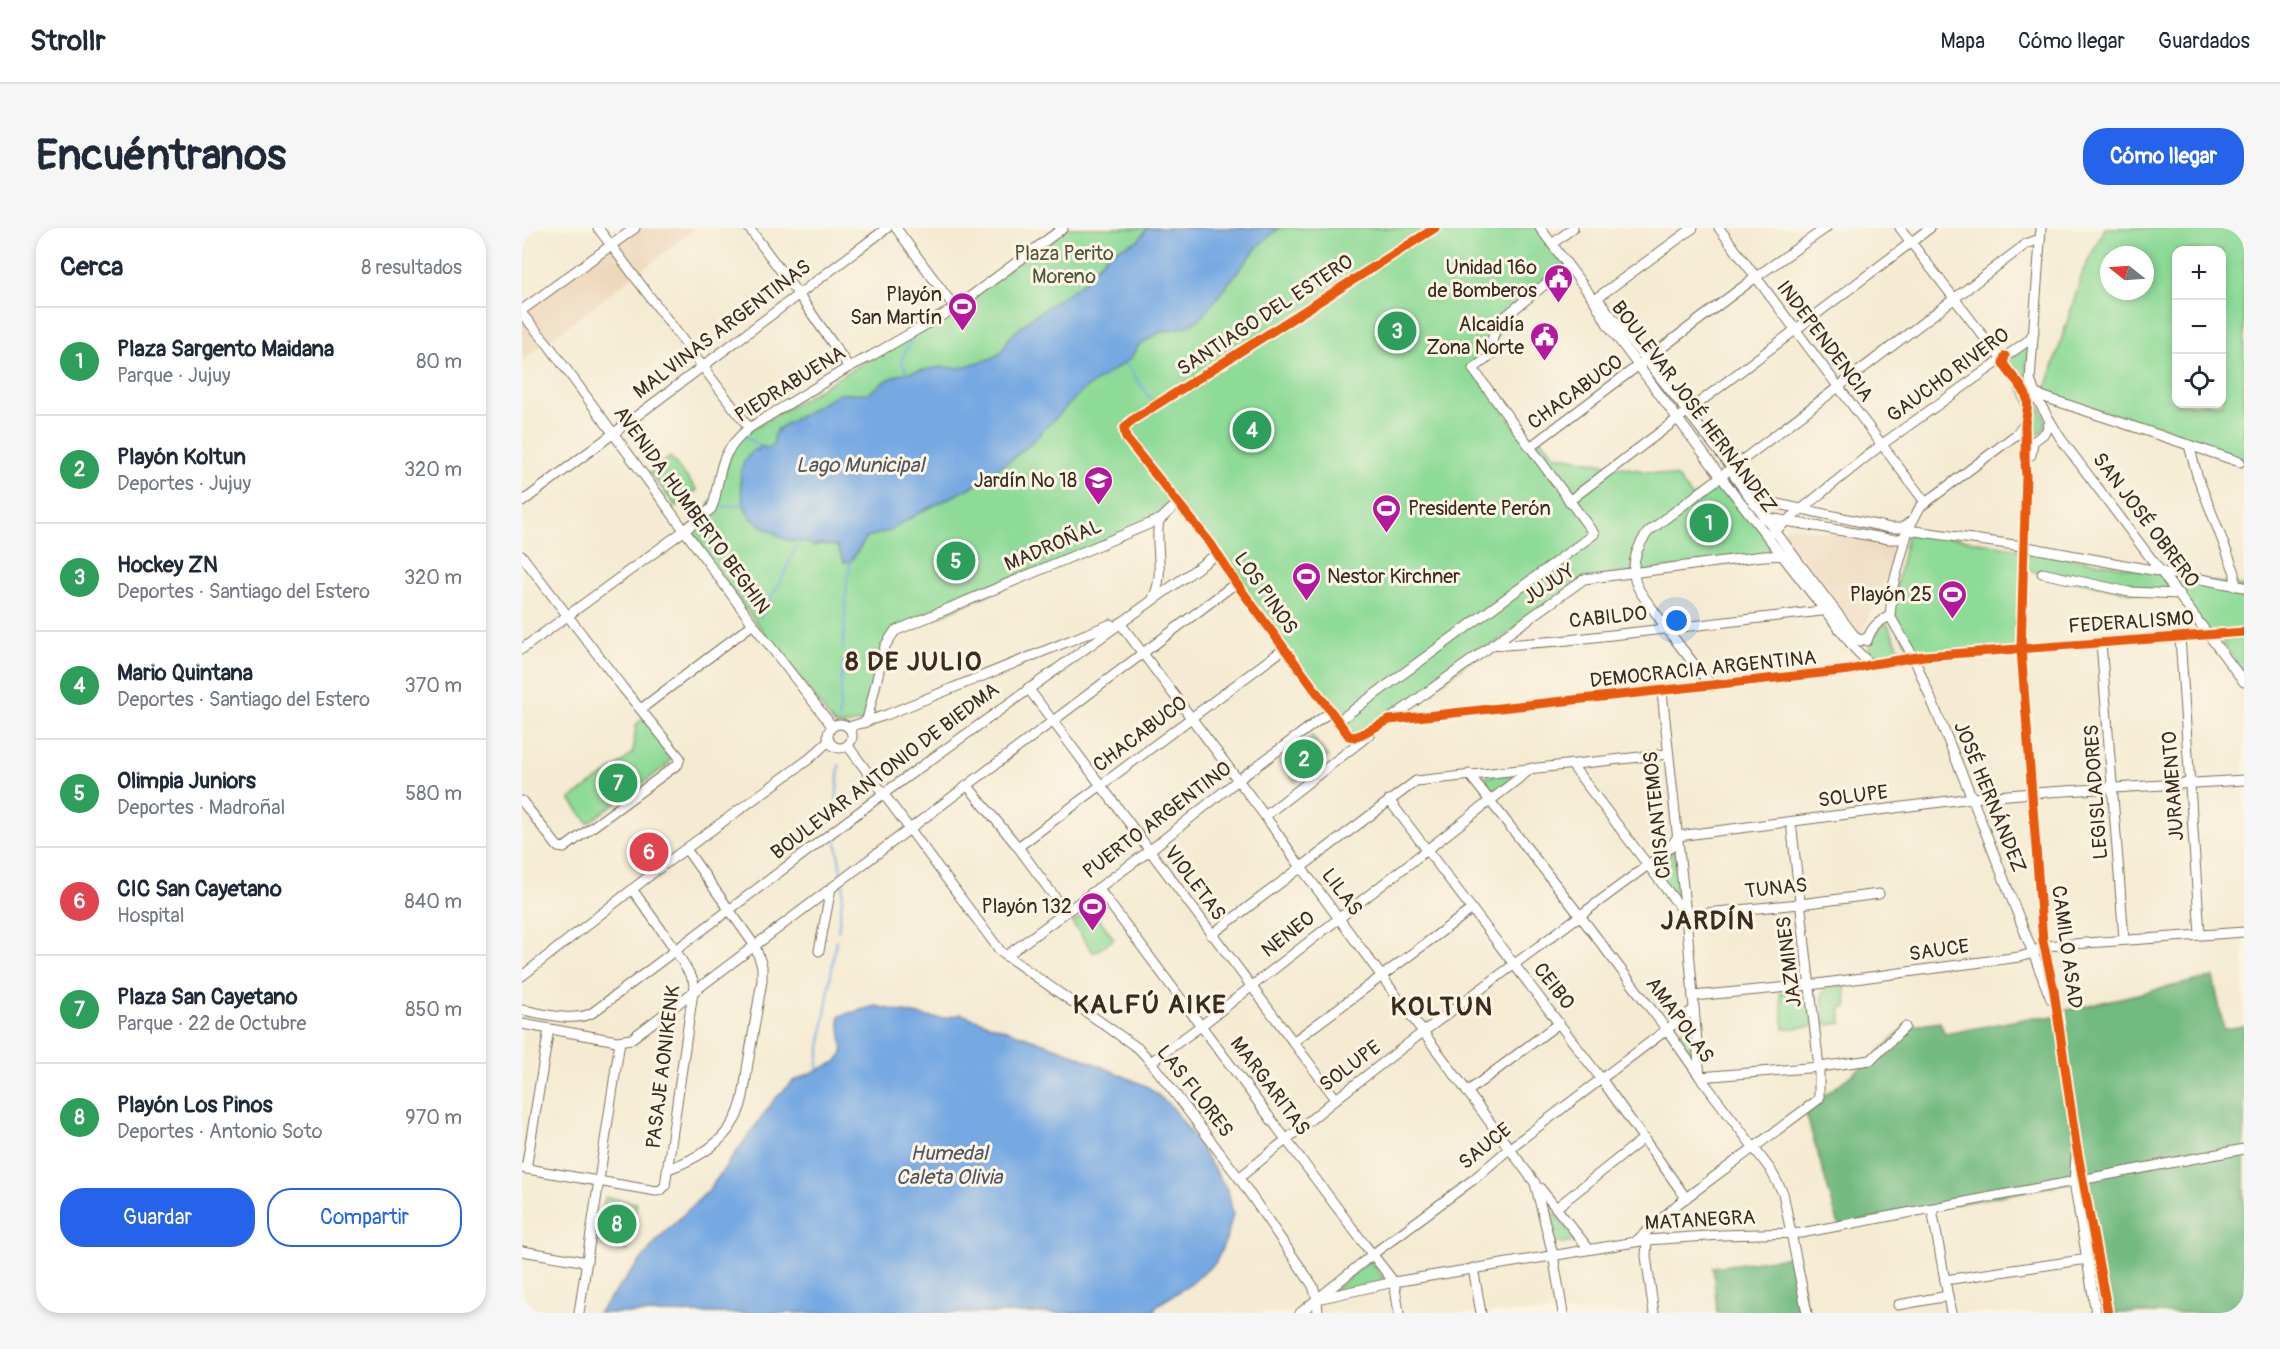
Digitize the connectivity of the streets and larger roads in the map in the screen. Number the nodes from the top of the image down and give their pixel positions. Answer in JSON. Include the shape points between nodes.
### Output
{"nodes":[{"id":1,"x":598,"y":228,"type":"edge"},
{"id":2,"x":634,"y":228,"type":"edge"},
{"id":3,"x":749,"y":228,"type":"edge"},
{"id":4,"x":886,"y":228,"type":"edge"},
{"id":5,"x":896,"y":228,"type":"edge"},
{"id":6,"x":1063,"y":228,"type":"edge"},
{"id":7,"x":1435,"y":228,"type":"edge"},
{"id":8,"x":1540,"y":228,"type":"edge"},
{"id":9,"x":1573,"y":228,"type":"edge"},
{"id":10,"x":1693,"y":228,"type":"edge"},
{"id":11,"x":1719,"y":228,"type":"edge"},
{"id":12,"x":1826,"y":228,"type":"edge"},
{"id":13,"x":1900,"y":228,"type":"edge"},
{"id":14,"x":1930,"y":228,"type":"edge"},
{"id":15,"x":2042,"y":228,"type":"edge"},
{"id":16,"x":1049,"y":232,"type":"edge"},
{"id":17,"x":2040,"y":239,"type":"junction"},
{"id":18,"x":1911,"y":243,"type":"junction"},
{"id":19,"x":1552,"y":244,"type":"junction"},
{"id":20,"x":611,"y":246,"type":"junction"},
{"id":21,"x":1568,"y":266,"type":"junction"},
{"id":22,"x":1756,"y":277,"type":"junction"},
{"id":23,"x":798,"y":294,"type":"junction"},
{"id":24,"x":1954,"y":299,"type":"junction"},
{"id":25,"x":1594,"y":300,"type":"junction"},
{"id":26,"x":955,"y":308,"type":"junction"},
{"id":27,"x":522,"y":312,"type":"edge"},
{"id":28,"x":1795,"y":330,"type":"junction"},
{"id":29,"x":2029,"y":345,"type":"junction"},
{"id":30,"x":2005,"y":356,"type":"junction"},
{"id":31,"x":1643,"y":364,"type":"junction"},
{"id":32,"x":703,"y":367,"type":"junction"},
{"id":33,"x":849,"y":367,"type":"junction"},
{"id":34,"x":1838,"y":388,"type":"junction"},
{"id":35,"x":2035,"y":394,"type":"junction"},
{"id":36,"x":2056,"y":402,"type":"junction"},
{"id":37,"x":1687,"y":412,"type":"junction"},
{"id":38,"x":2048,"y":418,"type":"junction"},
{"id":39,"x":1678,"y":419,"type":"junction"},
{"id":40,"x":749,"y":428,"type":"junction"},
{"id":41,"x":613,"y":433,"type":"junction"},
{"id":42,"x":2022,"y":435,"type":"junction"},
{"id":43,"x":2040,"y":437,"type":"junction"},
{"id":44,"x":1126,"y":438,"type":"joint"},
{"id":45,"x":2061,"y":439,"type":"junction"},
{"id":46,"x":1881,"y":445,"type":"junction"},
{"id":47,"x":2189,"y":445,"type":"junction"},
{"id":48,"x":1530,"y":447,"type":"junction"},
{"id":49,"x":2240,"y":462,"type":"dead end"},
{"id":50,"x":1732,"y":468,"type":"junction"},
{"id":51,"x":2026,"y":474,"type":"junction"},
{"id":52,"x":1721,"y":477,"type":"junction"},
{"id":53,"x":1750,"y":498,"type":"junction"},
{"id":54,"x":1569,"y":501,"type":"junction"},
{"id":55,"x":522,"y":502,"type":"edge"},
{"id":56,"x":1179,"y":502,"type":"junction"},
{"id":57,"x":1925,"y":502,"type":"junction"},
{"id":58,"x":1800,"y":510,"type":"junction"},
{"id":59,"x":1748,"y":511,"type":"junction"},
{"id":60,"x":1766,"y":518,"type":"junction"},
{"id":61,"x":1914,"y":518,"type":"junction"},
{"id":62,"x":1159,"y":520,"type":"junction"},
{"id":63,"x":1787,"y":522,"type":"junction"},
{"id":64,"x":1890,"y":528,"type":"junction"},
{"id":65,"x":685,"y":530,"type":"junction"},
{"id":66,"x":1775,"y":530,"type":"junction"},
{"id":67,"x":1889,"y":539,"type":"junction"},
{"id":68,"x":1905,"y":539,"type":"junction"},
{"id":69,"x":1774,"y":544,"type":"junction"},
{"id":70,"x":2022,"y":546,"type":"junction"},
{"id":71,"x":1217,"y":554,"type":"junction"},
{"id":72,"x":1788,"y":555,"type":"junction"},
{"id":73,"x":522,"y":556,"type":"edge"},
{"id":74,"x":2162,"y":571,"type":"junction"},
{"id":75,"x":1634,"y":573,"type":"junction"},
{"id":76,"x":2042,"y":573,"type":"dead end"},
{"id":77,"x":1236,"y":583,"type":"junction"},
{"id":78,"x":2242,"y":587,"type":"edge"},
{"id":79,"x":2180,"y":594,"type":"junction"},
{"id":80,"x":1152,"y":600,"type":"junction"},
{"id":81,"x":1830,"y":610,"type":"junction"},
{"id":82,"x":567,"y":615,"type":"junction"},
{"id":83,"x":1890,"y":616,"type":"junction"},
{"id":84,"x":1120,"y":623,"type":"junction"},
{"id":85,"x":753,"y":624,"type":"junction"},
{"id":86,"x":1666,"y":629,"type":"junction"},
{"id":87,"x":2244,"y":632,"type":"edge"},
{"id":88,"x":2209,"y":634,"type":"junction"},
{"id":89,"x":1868,"y":637,"type":"junction"},
{"id":90,"x":2181,"y":637,"type":"junction"},
{"id":91,"x":2101,"y":642,"type":"junction"},
{"id":92,"x":1493,"y":644,"type":"junction"},
{"id":93,"x":522,"y":649,"type":"edge"},
{"id":94,"x":1284,"y":649,"type":"junction"},
{"id":95,"x":2021,"y":649,"type":"junction"},
{"id":96,"x":1143,"y":652,"type":"junction"},
{"id":97,"x":1863,"y":656,"type":"junction"},
{"id":98,"x":1914,"y":658,"type":"junction"},
{"id":99,"x":1873,"y":664,"type":"junction"},
{"id":100,"x":1850,"y":670,"type":"junction"},
{"id":101,"x":2244,"y":682,"type":"edge"},
{"id":102,"x":1712,"y":686,"type":"junction"},
{"id":103,"x":1029,"y":688,"type":"junction"},
{"id":104,"x":1662,"y":692,"type":"junction"},
{"id":105,"x":641,"y":710,"type":"junction"},
{"id":106,"x":1330,"y":712,"type":"junction"},
{"id":107,"x":1192,"y":718,"type":"junction"},
{"id":108,"x":1389,"y":720,"type":"junction"},
{"id":109,"x":1054,"y":721,"type":"junction"},
{"id":110,"x":1338,"y":722,"type":"junction"},
{"id":111,"x":864,"y":723,"type":"junction"},
{"id":112,"x":832,"y":726,"type":"junction"},
{"id":113,"x":849,"y":727,"type":"junction"},
{"id":114,"x":829,"y":741,"type":"junction"},
{"id":115,"x":848,"y":746,"type":"junction"},
{"id":116,"x":1668,"y":754,"type":"junction"},
{"id":117,"x":1571,"y":764,"type":"junction"},
{"id":118,"x":1532,"y":768,"type":"junction"},
{"id":119,"x":1469,"y":774,"type":"junction"},
{"id":120,"x":1238,"y":780,"type":"junction"},
{"id":121,"x":2244,"y":780,"type":"edge"},
{"id":122,"x":1102,"y":784,"type":"junction"},
{"id":123,"x":2191,"y":784,"type":"junction"},
{"id":124,"x":967,"y":785,"type":"junction"},
{"id":125,"x":2114,"y":788,"type":"junction"},
{"id":126,"x":2033,"y":793,"type":"junction"},
{"id":127,"x":883,"y":794,"type":"junction"},
{"id":128,"x":1972,"y":798,"type":"junction"},
{"id":129,"x":1389,"y":800,"type":"junction"},
{"id":130,"x":1491,"y":800,"type":"junction"},
{"id":131,"x":522,"y":801,"type":"edge"},
{"id":132,"x":1265,"y":816,"type":"junction"},
{"id":133,"x":1791,"y":822,"type":"junction"},
{"id":134,"x":911,"y":828,"type":"junction"},
{"id":135,"x":1678,"y":836,"type":"junction"},
{"id":136,"x":1018,"y":847,"type":"junction"},
{"id":137,"x":686,"y":849,"type":"junction"},
{"id":138,"x":1428,"y":849,"type":"junction"},
{"id":139,"x":1149,"y":851,"type":"junction"},
{"id":140,"x":1300,"y":866,"type":"junction"},
{"id":141,"x":1648,"y":866,"type":"junction"},
{"id":142,"x":831,"y":888,"type":"junction"},
{"id":143,"x":1098,"y":888,"type":"junction"},
{"id":144,"x":632,"y":889,"type":"junction"},
{"id":145,"x":1878,"y":894,"type":"dead end"},
{"id":146,"x":1800,"y":904,"type":"junction"},
{"id":147,"x":1472,"y":909,"type":"junction"},
{"id":148,"x":728,"y":910,"type":"junction"},
{"id":149,"x":1065,"y":911,"type":"junction"},
{"id":150,"x":1686,"y":915,"type":"junction"},
{"id":151,"x":1339,"y":917,"type":"junction"},
{"id":152,"x":1581,"y":917,"type":"junction"},
{"id":153,"x":2244,"y":932,"type":"edge"},
{"id":154,"x":2200,"y":934,"type":"junction"},
{"id":155,"x":1211,"y":935,"type":"junction"},
{"id":156,"x":2124,"y":939,"type":"junction"},
{"id":157,"x":754,"y":946,"type":"junction"},
{"id":158,"x":2044,"y":946,"type":"junction"},
{"id":159,"x":675,"y":950,"type":"junction"},
{"id":160,"x":819,"y":951,"type":"dead end"},
{"id":161,"x":2033,"y":952,"type":"junction"},
{"id":162,"x":1006,"y":956,"type":"junction"},
{"id":163,"x":1514,"y":964,"type":"junction"},
{"id":164,"x":522,"y":976,"type":"edge"},
{"id":165,"x":1382,"y":976,"type":"junction"},
{"id":166,"x":1810,"y":985,"type":"junction"},
{"id":167,"x":1250,"y":986,"type":"junction"},
{"id":168,"x":694,"y":990,"type":"junction"},
{"id":169,"x":1693,"y":996,"type":"junction"},
{"id":170,"x":1694,"y":1009,"type":"junction"},
{"id":171,"x":522,"y":1010,"type":"edge"},
{"id":172,"x":2058,"y":1017,"type":"junction"},
{"id":173,"x":1559,"y":1023,"type":"junction"},
{"id":174,"x":522,"y":1024,"type":"edge"},
{"id":175,"x":1202,"y":1025,"type":"junction"},
{"id":176,"x":1905,"y":1027,"type":"dead end"},
{"id":177,"x":549,"y":1029,"type":"junction"},
{"id":178,"x":1667,"y":1030,"type":"junction"},
{"id":179,"x":1423,"y":1032,"type":"junction"},
{"id":180,"x":620,"y":1041,"type":"junction"},
{"id":181,"x":1293,"y":1042,"type":"junction"},
{"id":182,"x":1151,"y":1062,"type":"junction"},
{"id":183,"x":1819,"y":1067,"type":"junction"},
{"id":184,"x":1700,"y":1077,"type":"junction"},
{"id":185,"x":1602,"y":1080,"type":"junction"},
{"id":186,"x":1467,"y":1092,"type":"junction"},
{"id":187,"x":1336,"y":1099,"type":"junction"},
{"id":188,"x":1644,"y":1138,"type":"junction"},
{"id":189,"x":1287,"y":1140,"type":"junction"},
{"id":190,"x":1753,"y":1147,"type":"junction"},
{"id":191,"x":1510,"y":1148,"type":"junction"},
{"id":192,"x":2244,"y":1149,"type":"edge"},
{"id":193,"x":524,"y":1168,"type":"edge"},
{"id":194,"x":668,"y":1169,"type":"junction"},
{"id":195,"x":1239,"y":1178,"type":"junction"},
{"id":196,"x":598,"y":1180,"type":"junction"},
{"id":197,"x":2080,"y":1181,"type":"junction"},
{"id":198,"x":1535,"y":1183,"type":"junction"},
{"id":199,"x":1686,"y":1198,"type":"junction"},
{"id":200,"x":1556,"y":1208,"type":"junction"},
{"id":201,"x":1932,"y":1209,"type":"junction"},
{"id":202,"x":1792,"y":1233,"type":"junction"},
{"id":203,"x":1647,"y":1240,"type":"junction"},
{"id":204,"x":1634,"y":1242,"type":"junction"},
{"id":205,"x":1589,"y":1249,"type":"junction"},
{"id":206,"x":522,"y":1251,"type":"edge"},
{"id":207,"x":1372,"y":1254,"type":"junction"},
{"id":208,"x":1553,"y":1255,"type":"junction"},
{"id":209,"x":2088,"y":1259,"type":"junction"},
{"id":210,"x":587,"y":1262,"type":"junction"},
{"id":211,"x":1473,"y":1269,"type":"junction"},
{"id":212,"x":1945,"y":1280,"type":"junction"},
{"id":213,"x":1394,"y":1282,"type":"junction"},
{"id":214,"x":1948,"y":1296,"type":"junction"},
{"id":215,"x":1317,"y":1299,"type":"junction"},
{"id":216,"x":1898,"y":1305,"type":"dead end"},
{"id":217,"x":579,"y":1313,"type":"edge"},
{"id":218,"x":1300,"y":1313,"type":"edge"},
{"id":219,"x":1318,"y":1313,"type":"edge"},
{"id":220,"x":1399,"y":1313,"type":"edge"},
{"id":221,"x":1481,"y":1313,"type":"edge"},
{"id":222,"x":1563,"y":1313,"type":"edge"},
{"id":223,"x":1654,"y":1313,"type":"edge"},
{"id":224,"x":1807,"y":1313,"type":"edge"},
{"id":225,"x":1951,"y":1313,"type":"edge"},
{"id":226,"x":2096,"y":1313,"type":"edge"},
{"id":227,"x":2108,"y":1313,"type":"edge"}],
"edges":[{"from":1,"to":20,"type":"street"},
{"from":2,"to":20,"type":"street"},
{"from":3,"to":23,"type":"street"},
{"from":4,"to":23,"type":"street","name":"MALVINAS ARGENTINAS"},
{"from":5,"to":26,"type":"street"},
{"from":6,"to":16,"type":"street","name":"PIEDRABUENA"},
{"from":7,"to":44,"type":"street","name":"SANTIAGO DEL ESTERO","via":[[1131,421],[1124,429]]},
{"from":8,"to":19,"type":"street"},
{"from":9,"to":19,"type":"street"},
{"from":10,"to":25,"type":"street"},
{"from":11,"to":22,"type":"street","name":"INDEPENDENCIA"},
{"from":12,"to":22,"type":"street","name":"CHACABUCO"},
{"from":13,"to":18,"type":"street"},
{"from":14,"to":18,"type":"street"},
{"from":15,"to":17,"type":"street"},
{"from":16,"to":26,"type":"street","name":"PIEDRABUENA"},
{"from":17,"to":24,"type":"street","via":[[2026,244]]},
{"from":17,"to":29,"type":"street","name":"GAUCHO RIVERO","via":[[2034,332]]},
{"from":18,"to":24,"type":"street"},
{"from":18,"to":28,"type":"street"},
{"from":19,"to":21,"type":"street"},
{"from":20,"to":27,"type":"street"},
{"from":20,"to":32,"type":"street"},
{"from":21,"to":25,"type":"street"},
{"from":21,"to":48,"type":"street","via":[[1502,319],[1492,336],[1490,356],[1473,369]]},
{"from":22,"to":28,"type":"street","name":"INDEPENDENCIA"},
{"from":22,"to":31,"type":"street","name":"CHACABUCO"},
{"from":23,"to":32,"type":"street","name":"MALVINAS ARGENTINAS"},
{"from":23,"to":33,"type":"street"},
{"from":24,"to":30,"type":"street","via":[[1997,354]]},
{"from":24,"to":34,"type":"street"},
{"from":25,"to":31,"type":"street","name":"BOULEVAR JOSÉ HERNÁNDEZ","via":[[1601,303]]},
{"from":26,"to":33,"type":"street","name":"PIEDRABUENA"},
{"from":27,"to":41,"type":"street","name":"AVENIDA HUMBERTO BEGHIN"},
{"from":28,"to":34,"type":"street","name":"INDEPENDENCIA"},
{"from":28,"to":37,"type":"street"},
{"from":29,"to":30,"type":"street","name":"GAUCHO RIVERO"},
{"from":29,"to":35,"type":"street","name":"SAN JOSÉ OBRERO"},
{"from":30,"to":42,"type":"street","via":[[2006,368],[2027,398]]},
{"from":30,"to":46,"type":"street","name":"GAUCHO RIVERO"},
{"from":31,"to":37,"type":"street","name":"BOULEVAR JOSÉ HERNÁNDEZ"},
{"from":31,"to":39,"type":"street","name":"BOULEVAR JOSÉ HERNÁNDEZ"},
{"from":31,"to":48,"type":"street","name":"CHACABUCO"},
{"from":32,"to":40,"type":"street"},
{"from":32,"to":41,"type":"street","name":"MALVINAS ARGENTINAS"},
{"from":33,"to":40,"type":"street","name":"PIEDRABUENA"},
{"from":34,"to":46,"type":"street","name":"INDEPENDENCIA"},
{"from":34,"to":50,"type":"street"},
{"from":35,"to":36,"type":"street"},
{"from":35,"to":38,"type":"street","name":"SAN JOSÉ OBRERO"},
{"from":36,"to":38,"type":"street","via":[[2049,407]]},
{"from":36,"to":47,"type":"street"},
{"from":37,"to":39,"type":"street"},
{"from":37,"to":50,"type":"street","name":"BOULEVAR JOSÉ HERNÁNDEZ"},
{"from":38,"to":43,"type":"street","via":[[2049,428]]},
{"from":38,"to":45,"type":"street","name":"SAN JOSÉ OBRERO"},
{"from":39,"to":52,"type":"street","name":"BOULEVAR JOSÉ HERNÁNDEZ"},
{"from":39,"to":54,"type":"street"},
{"from":40,"to":65,"type":"street","name":"PIEDRABUENA","via":[[722,459],[711,509]]},
{"from":41,"to":55,"type":"street","name":"MALVINAS ARGENTINAS"},
{"from":41,"to":65,"type":"street","name":"AVENIDA HUMBERTO BEGHIN"},
{"from":42,"to":43,"type":"street"},
{"from":42,"to":51,"type":"street"},
{"from":42,"to":57,"type":"street"},
{"from":43,"to":45,"type":"street","via":[[2051,432]]},
{"from":43,"to":51,"type":"street","via":[[2032,445]]},
{"from":44,"to":56,"type":"street","name":"LOS PINOS"},
{"from":45,"to":74,"type":"street","name":"SAN JOSÉ OBRERO"},
{"from":46,"to":57,"type":"street","name":"INDEPENDENCIA"},
{"from":46,"to":58,"type":"street","name":"GAUCHO RIVERO"},
{"from":47,"to":49,"type":"street"},
{"from":47,"to":78,"type":"street"},
{"from":48,"to":54,"type":"street"},
{"from":50,"to":52,"type":"street"},
{"from":50,"to":53,"type":"street","name":"BOULEVAR JOSÉ HERNÁNDEZ"},
{"from":51,"to":70,"type":"street","name":"CAMILO ASAD"},
{"from":52,"to":59,"type":"street","name":"BOULEVAR JOSÉ HERNÁNDEZ"},
{"from":52,"to":75,"type":"street","via":[[1648,532],[1638,547]]},
{"from":53,"to":58,"type":"street"},
{"from":53,"to":60,"type":"street","name":"BOULEVAR JOSÉ HERNÁNDEZ"},
{"from":54,"to":110,"type":"street","via":[[1594,534]]},
{"from":56,"to":62,"type":"street","name":"MADROÑAL"},
{"from":56,"to":71,"type":"street","name":"LOS PINOS"},
{"from":57,"to":61,"type":"street"},
{"from":58,"to":63,"type":"street","name":"GAUCHO RIVERO"},
{"from":58,"to":64,"type":"street"},
{"from":59,"to":60,"type":"street"},
{"from":59,"to":69,"type":"street","name":"BOULEVAR JOSÉ HERNÁNDEZ"},
{"from":60,"to":63,"type":"street"},
{"from":60,"to":66,"type":"street","name":"BOULEVAR JOSÉ HERNÁNDEZ"},
{"from":61,"to":64,"type":"street","via":[[1902,528]]},
{"from":61,"to":68,"type":"street"},
{"from":62,"to":80,"type":"street","via":[[1158,584]]},
{"from":62,"to":111,"type":"street","name":"MADROÑAL","via":[[895,631],[885,646]]},
{"from":63,"to":66,"type":"street","name":"GAUCHO RIVERO"},
{"from":63,"to":67,"type":"street"},
{"from":64,"to":68,"type":"street"},
{"from":65,"to":82,"type":"street","name":"PIEDRABUENA"},
{"from":65,"to":85,"type":"street","name":"AVENIDA HUMBERTO BEGHIN"},
{"from":66,"to":69,"type":"street"},
{"from":66,"to":72,"type":"street","name":"BOULEVAR JOSÉ HERNÁNDEZ"},
{"from":67,"to":68,"type":"street"},
{"from":67,"to":68,"type":"street","via":[[1899,545]]},
{"from":68,"to":70,"type":"street"},
{"from":68,"to":83,"type":"street"},
{"from":69,"to":72,"type":"street","name":"BOULEVAR JOSÉ HERNÁNDEZ"},
{"from":70,"to":74,"type":"street"},
{"from":70,"to":95,"type":"street","name":"CAMILO ASAD"},
{"from":71,"to":77,"type":"street","name":"LOS PINOS"},
{"from":71,"to":80,"type":"street","name":"BOULEVAR ANTONIO DE BIEDMA"},
{"from":72,"to":75,"type":"street","name":"JUJUY"},
{"from":72,"to":81,"type":"street","name":"BOULEVAR JOSÉ HERNÁNDEZ"},
{"from":73,"to":82,"type":"street"},
{"from":74,"to":78,"type":"street"},
{"from":74,"to":79,"type":"street","name":"SAN JOSÉ OBRERO"},
{"from":75,"to":86,"type":"street","via":[[1639,590]]},
{"from":75,"to":92,"type":"street","name":"JUJUY","via":[[1584,579]]},
{"from":76,"to":79,"type":"street","via":[[2129,592]]},
{"from":77,"to":94,"type":"street","name":"LOS PINOS"},
{"from":77,"to":96,"type":"street"},
{"from":79,"to":88,"type":"street","name":"SAN JOSÉ OBRERO"},
{"from":80,"to":84,"type":"street","name":"BOULEVAR ANTONIO DE BIEDMA"},
{"from":81,"to":86,"type":"street","name":"CABILDO"},
{"from":81,"to":89,"type":"street","name":"BOULEVAR JOSÉ HERNÁNDEZ","via":[[1856,638],[1863,641]]},
{"from":81,"to":97,"type":"street","name":"BOULEVAR JOSÉ HERNÁNDEZ"},
{"from":82,"to":93,"type":"street","name":"PIEDRABUENA"},
{"from":82,"to":105,"type":"street"},
{"from":83,"to":89,"type":"street","via":[[1878,621]]},
{"from":83,"to":98,"type":"street","name":"JOSÉ HERNÁNDEZ"},
{"from":84,"to":96,"type":"street","name":"LILAS"},
{"from":84,"to":103,"type":"street","name":"BOULEVAR ANTONIO DE BIEDMA"},
{"from":84,"to":111,"type":"street"},
{"from":85,"to":105,"type":"street"},
{"from":85,"to":112,"type":"street","name":"AVENIDA HUMBERTO BEGHIN"},
{"from":86,"to":92,"type":"street","name":"CABILDO"},
{"from":86,"to":102,"type":"street"},
{"from":87,"to":88,"type":"street","name":"FEDERALISMO"},
{"from":88,"to":90,"type":"street","name":"FEDERALISMO"},
{"from":88,"to":101,"type":"street","name":"SAN JOSÉ OBRERO"},
{"from":89,"to":97,"type":"street"},
{"from":90,"to":91,"type":"street","name":"FEDERALISMO"},
{"from":90,"to":123,"type":"street","name":"JURAMENTO"},
{"from":91,"to":95,"type":"street","name":"FEDERALISMO"},
{"from":91,"to":125,"type":"street","name":"LEGISLADORES"},
{"from":92,"to":108,"type":"street","name":"JUJUY"},
{"from":94,"to":106,"type":"street","name":"LOS PINOS"},
{"from":94,"to":107,"type":"street","name":"CHACABUCO"},
{"from":95,"to":98,"type":"street","name":"DEMOCRACIA ARGENTINA"},
{"from":95,"to":126,"type":"street","name":"CAMILO ASAD"},
{"from":96,"to":107,"type":"street","name":"LILAS"},
{"from":96,"to":109,"type":"street"},
{"from":97,"to":99,"type":"street","name":"BOULEVAR JOSÉ HERNÁNDEZ"},
{"from":97,"to":100,"type":"street"},
{"from":98,"to":99,"type":"street","name":"DEMOCRACIA ARGENTINA"},
{"from":98,"to":128,"type":"street","name":"JOSÉ HERNÁNDEZ"},
{"from":99,"to":100,"type":"street","name":"DEMOCRACIA ARGENTINA"},
{"from":100,"to":102,"type":"street","name":"DEMOCRACIA ARGENTINA"},
{"from":102,"to":104,"type":"street","name":"DEMOCRACIA ARGENTINA"},
{"from":103,"to":109,"type":"street","name":"VIOLETAS"},
{"from":103,"to":127,"type":"street","name":"BOULEVAR ANTONIO DE BIEDMA"},
{"from":104,"to":108,"type":"street","name":"DEMOCRACIA ARGENTINA"},
{"from":104,"to":116,"type":"street","name":"CRISANTEMOS"},
{"from":105,"to":131,"type":"street","via":[[680,762],[561,849]]},
{"from":106,"to":110,"type":"street","name":"LOS PINOS"},
{"from":106,"to":120,"type":"street","name":"PUERTO ARGENTINO"},
{"from":107,"to":120,"type":"street","name":"LILAS"},
{"from":107,"to":122,"type":"street","name":"CHACABUCO"},
{"from":108,"to":110,"type":"street","name":"LOS PINOS","via":[[1355,737],[1349,736]]},
{"from":108,"to":132,"type":"street","name":"JUJUY"},
{"from":109,"to":122,"type":"street","name":"VIOLETAS"},
{"from":109,"to":124,"type":"street"},
{"from":111,"to":113,"type":"street"},
{"from":112,"to":113,"type":"street"},
{"from":112,"to":114,"type":"street"},
{"from":113,"to":115,"type":"street","via":[[853,736]]},
{"from":114,"to":115,"type":"street","via":[[835,747]]},
{"from":114,"to":137,"type":"street"},
{"from":115,"to":127,"type":"street"},
{"from":116,"to":117,"type":"street"},
{"from":116,"to":135,"type":"street","name":"CRISANTEMOS"},
{"from":117,"to":118,"type":"street"},
{"from":117,"to":141,"type":"street"},
{"from":118,"to":119,"type":"street"},
{"from":118,"to":130,"type":"street","name":"NENEO"},
{"from":119,"to":129,"type":"street","via":[[1416,781]]},
{"from":119,"to":130,"type":"street","name":"AMAPOLAS"},
{"from":120,"to":132,"type":"street","name":"LILAS"},
{"from":120,"to":139,"type":"street","name":"PUERTO ARGENTINO"},
{"from":121,"to":123,"type":"street","name":"SOLUPE"},
{"from":122,"to":136,"type":"street","name":"CHACABUCO"},
{"from":122,"to":139,"type":"street","name":"VIOLETAS"},
{"from":123,"to":125,"type":"street","name":"SOLUPE"},
{"from":123,"to":154,"type":"street","name":"JURAMENTO"},
{"from":124,"to":134,"type":"street"},
{"from":124,"to":136,"type":"street"},
{"from":125,"to":126,"type":"street","name":"SOLUPE"},
{"from":125,"to":156,"type":"street","name":"LEGISLADORES"},
{"from":126,"to":128,"type":"street","name":"SOLUPE"},
{"from":126,"to":158,"type":"street","name":"CAMILO ASAD"},
{"from":127,"to":134,"type":"street","name":"LAS FLORES"},
{"from":127,"to":148,"type":"street","name":"BOULEVAR ANTONIO DE BIEDMA"},
{"from":128,"to":133,"type":"street","name":"SOLUPE"},
{"from":128,"to":161,"type":"street","name":"JOSÉ HERNÁNDEZ"},
{"from":129,"to":138,"type":"street","name":"CEIBO"},
{"from":129,"to":140,"type":"street"},
{"from":130,"to":138,"type":"street","name":"NENEO"},
{"from":130,"to":152,"type":"street","name":"AMAPOLAS"},
{"from":132,"to":140,"type":"street","name":"LILAS"},
{"from":133,"to":135,"type":"street","name":"SOLUPE"},
{"from":133,"to":146,"type":"street","name":"JAZMINES"},
{"from":134,"to":142,"type":"street"},
{"from":134,"to":162,"type":"street","name":"LAS FLORES"},
{"from":135,"to":141,"type":"street","name":"SOLUPE"},
{"from":135,"to":150,"type":"street","name":"CRISANTEMOS"},
{"from":136,"to":149,"type":"street"},
{"from":137,"to":144,"type":"street"},
{"from":137,"to":148,"type":"street"},
{"from":138,"to":147,"type":"street","name":"CEIBO"},
{"from":138,"to":151,"type":"street","name":"NENEO"},
{"from":139,"to":143,"type":"street","name":"PUERTO ARGENTINO"},
{"from":139,"to":155,"type":"street","name":"VIOLETAS"},
{"from":140,"to":151,"type":"street","name":"LILAS"},
{"from":140,"to":155,"type":"street"},
{"from":141,"to":150,"type":"street"},
{"from":141,"to":152,"type":"street","name":"SOLUPE"},
{"from":142,"to":157,"type":"street"},
{"from":142,"to":160,"type":"street"},
{"from":143,"to":149,"type":"street","name":"PUERTO ARGENTINO"},
{"from":143,"to":175,"type":"street","name":"MARGARITAS"},
{"from":144,"to":159,"type":"street","name":"PASAJE AONIKENK"},
{"from":144,"to":164,"type":"street"},
{"from":145,"to":146,"type":"street","name":"TUNAS"},
{"from":146,"to":150,"type":"street","name":"TUNAS"},
{"from":146,"to":166,"type":"street","name":"JAZMINES"},
{"from":147,"to":163,"type":"street","name":"CEIBO"},
{"from":147,"to":165,"type":"street"},
{"from":148,"to":157,"type":"street"},
{"from":148,"to":159,"type":"street","name":"BOULEVAR ANTONIO DE BIEDMA"},
{"from":149,"to":162,"type":"street","name":"PUERTO ARGENTINO"},
{"from":150,"to":169,"type":"street","name":"CRISANTEMOS"},
{"from":151,"to":165,"type":"street","name":"LILAS"},
{"from":151,"to":167,"type":"street","name":"NENEO"},
{"from":152,"to":163,"type":"street","name":"SOLUPE"},
{"from":152,"to":178,"type":"street","name":"AMAPOLAS"},
{"from":153,"to":154,"type":"street"},
{"from":154,"to":156,"type":"street"},
{"from":155,"to":167,"type":"street","name":"VIOLETAS"},
{"from":156,"to":158,"type":"street"},
{"from":157,"to":168,"type":"street"},
{"from":157,"to":194,"type":"street","via":[[762,966],[762,981],[740,1109],[727,1131],[696,1158]]},
{"from":158,"to":161,"type":"street","name":"SAUCE"},
{"from":158,"to":172,"type":"street","name":"CAMILO ASAD"},
{"from":159,"to":168,"type":"street","name":"PASAJE AONIKENK","via":[[693,980]]},
{"from":159,"to":171,"type":"street","name":"BOULEVAR ANTONIO DE BIEDMA","via":[[584,1017]]},
{"from":161,"to":166,"type":"street","name":"SAUCE"},
{"from":161,"to":172,"type":"street","name":"JOSÉ HERNÁNDEZ"},
{"from":162,"to":182,"type":"street","name":"LAS FLORES","via":[[1139,1049]]},
{"from":163,"to":173,"type":"street","name":"CEIBO"},
{"from":163,"to":179,"type":"street","name":"SOLUPE"},
{"from":165,"to":179,"type":"street","name":"LILAS"},
{"from":165,"to":181,"type":"street"},
{"from":166,"to":169,"type":"street","name":"SAUCE"},
{"from":166,"to":183,"type":"street","name":"JAZMINES"},
{"from":167,"to":175,"type":"street","name":"NENEO"},
{"from":167,"to":181,"type":"street","name":"VIOLETAS"},
{"from":168,"to":180,"type":"street","via":[[631,1039]]},
{"from":168,"to":194,"type":"street","name":"PASAJE AONIKENK"},
{"from":169,"to":170,"type":"street","name":"CRISANTEMOS"},
{"from":170,"to":178,"type":"street","name":"SAUCE"},
{"from":170,"to":184,"type":"street","name":"CRISANTEMOS"},
{"from":172,"to":197,"type":"street","name":"CAMILO ASAD"},
{"from":173,"to":185,"type":"street","name":"CEIBO"},
{"from":173,"to":186,"type":"street"},
{"from":174,"to":177,"type":"street"},
{"from":175,"to":182,"type":"street","name":"NENEO"},
{"from":175,"to":189,"type":"street","name":"MARGARITAS"},
{"from":176,"to":183,"type":"street","via":[[1871,1060]]},
{"from":177,"to":180,"type":"street"},
{"from":177,"to":193,"type":"street"},
{"from":178,"to":184,"type":"street","name":"AMAPOLAS"},
{"from":178,"to":185,"type":"street","name":"SAUCE"},
{"from":179,"to":186,"type":"street","name":"LILAS"},
{"from":179,"to":187,"type":"street","name":"SOLUPE"},
{"from":180,"to":196,"type":"street"},
{"from":181,"to":187,"type":"street","name":"VIOLETAS"},
{"from":182,"to":195,"type":"street","name":"LAS FLORES"},
{"from":183,"to":184,"type":"street"},
{"from":183,"to":190,"type":"street","name":"JAZMINES","via":[[1819,1099]]},
{"from":184,"to":190,"type":"street","name":"AMAPOLAS"},
{"from":185,"to":188,"type":"street","name":"CEIBO"},
{"from":185,"to":191,"type":"street","name":"SAUCE"},
{"from":186,"to":191,"type":"street","name":"LILAS"},
{"from":187,"to":189,"type":"street","name":"SOLUPE"},
{"from":188,"to":199,"type":"street","name":"CEIBO"},
{"from":188,"to":200,"type":"street"},
{"from":189,"to":195,"type":"street","name":"SOLUPE"},
{"from":189,"to":207,"type":"street","name":"MARGARITAS"},
{"from":190,"to":199,"type":"street"},
{"from":190,"to":202,"type":"street","name":"AMAPOLAS","via":[[1778,1182]]},
{"from":191,"to":198,"type":"street","name":"LILAS"},
{"from":191,"to":207,"type":"street","name":"SAUCE"},
{"from":192,"to":197,"type":"street","name":"MATANEGRA"},
{"from":193,"to":196,"type":"street"},
{"from":194,"to":196,"type":"street","name":"PASAJE AONIKENK","via":[[665,1186],[657,1191]]},
{"from":195,"to":215,"type":"street","name":"LAS FLORES","via":[[1313,1286]]},
{"from":196,"to":210,"type":"street"},
{"from":197,"to":201,"type":"street","name":"MATANEGRA"},
{"from":197,"to":209,"type":"street","name":"CAMILO ASAD"},
{"from":197,"to":227,"type":"street","name":"CAMILO ASAD"},
{"from":198,"to":200,"type":"street","name":"LILAS"},
{"from":198,"to":208,"type":"street","name":"LILAS"},
{"from":199,"to":204,"type":"street"},
{"from":200,"to":205,"type":"street","name":"LILAS"},
{"from":201,"to":202,"type":"street","name":"MATANEGRA"},
{"from":201,"to":212,"type":"street"},
{"from":202,"to":203,"type":"street","name":"MATANEGRA"},
{"from":202,"to":224,"type":"street","name":"AMAPOLAS"},
{"from":203,"to":204,"type":"street","name":"MATANEGRA"},
{"from":203,"to":223,"type":"street"},
{"from":204,"to":205,"type":"street","name":"MATANEGRA"},
{"from":205,"to":208,"type":"street","name":"MATANEGRA"},
{"from":206,"to":210,"type":"street"},
{"from":207,"to":213,"type":"street","name":"MARGARITAS"},
{"from":207,"to":215,"type":"street","name":"SAUCE"},
{"from":208,"to":211,"type":"street","name":"MATANEGRA"},
{"from":208,"to":222,"type":"street","name":"LILAS"},
{"from":209,"to":212,"type":"street"},
{"from":209,"to":226,"type":"street","name":"CAMILO ASAD"},
{"from":210,"to":217,"type":"street"},
{"from":211,"to":213,"type":"street","name":"MATANEGRA"},
{"from":211,"to":221,"type":"street"},
{"from":212,"to":214,"type":"street"},
{"from":213,"to":215,"type":"street","name":"MATANEGRA"},
{"from":213,"to":220,"type":"street","name":"MARGARITAS"},
{"from":214,"to":216,"type":"street"},
{"from":214,"to":225,"type":"street"},
{"from":215,"to":218,"type":"street","name":"SAUCE"},
{"from":215,"to":219,"type":"street","name":"LAS FLORES"}]}
